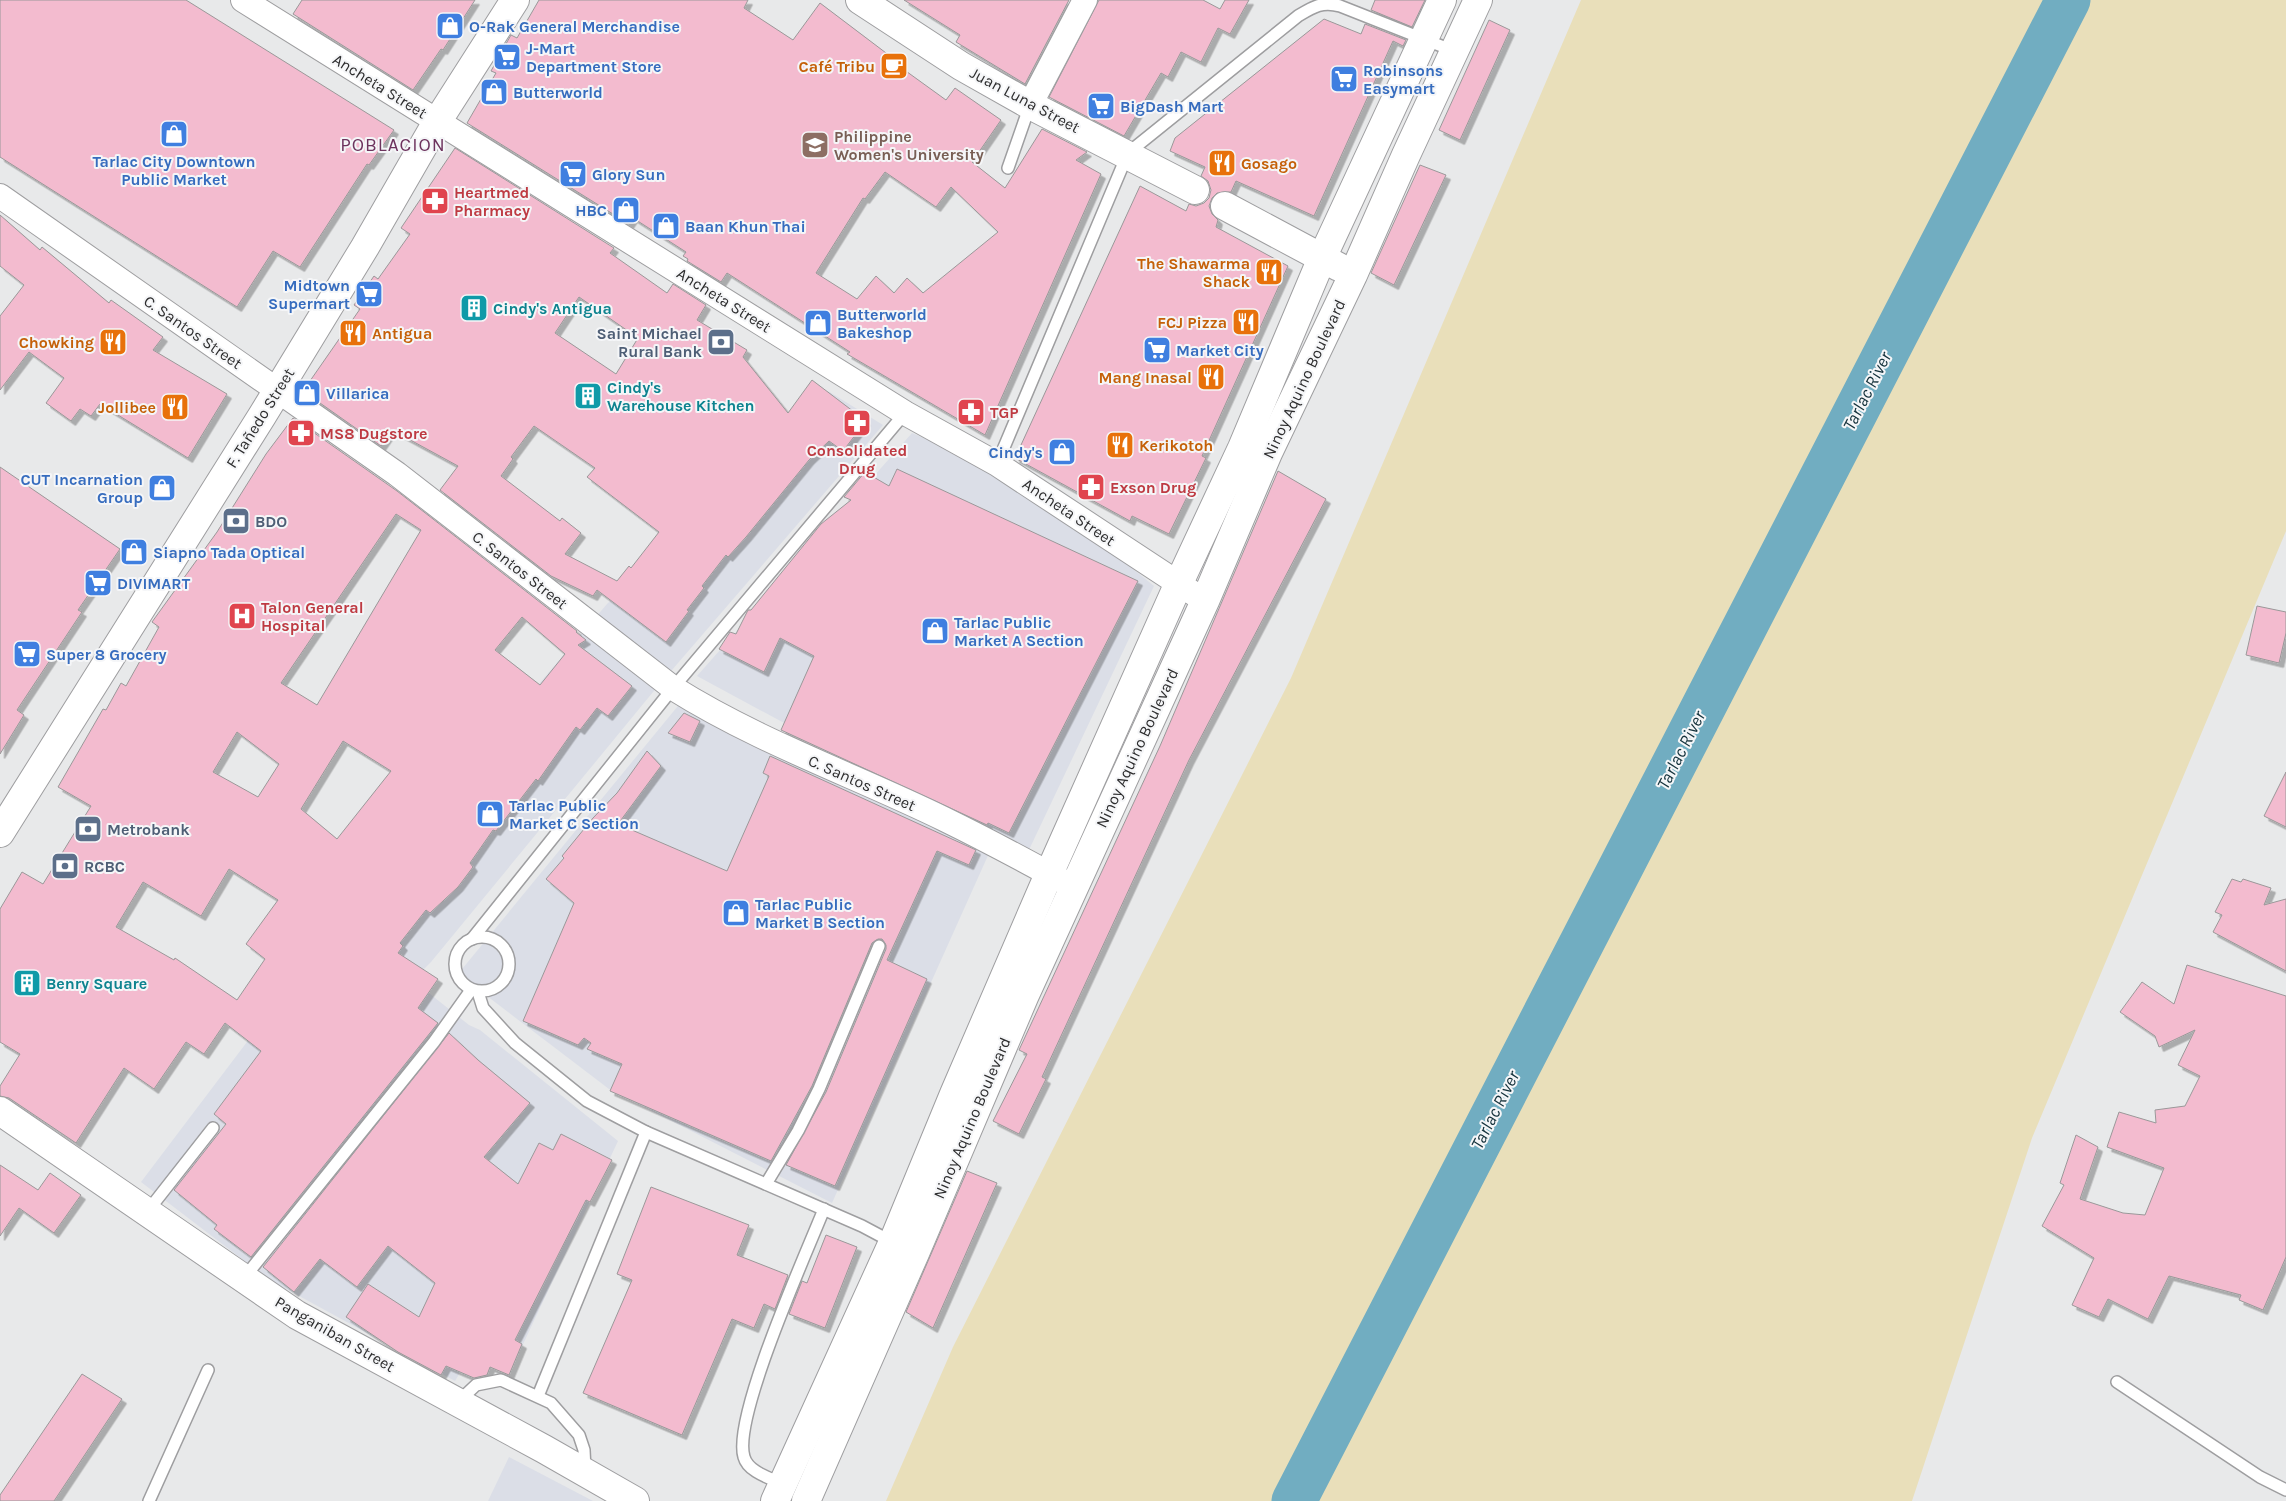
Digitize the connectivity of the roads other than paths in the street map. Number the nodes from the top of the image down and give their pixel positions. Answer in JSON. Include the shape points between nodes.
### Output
{"nodes":[{"id":1,"x":243,"y":0,"type":"edge"},
{"id":2,"x":516,"y":0,"type":"edge"},
{"id":3,"x":860,"y":0,"type":"edge"},
{"id":4,"x":1085,"y":0,"type":"edge"},
{"id":5,"x":1442,"y":0,"type":"edge"},
{"id":6,"x":1478,"y":0,"type":"edge"},
{"id":7,"x":1423,"y":38,"type":"junction"},
{"id":8,"x":1454,"y":52,"type":"junction"},
{"id":9,"x":1030,"y":105,"type":"junction"},
{"id":10,"x":437,"y":122,"type":"junction"},
{"id":11,"x":1128,"y":153,"type":"junction"},
{"id":12,"x":1008,"y":168,"type":"dead end"},
{"id":13,"x":1195,"y":190,"type":"dead end"},
{"id":14,"x":0,"y":196,"type":"edge"},
{"id":15,"x":1225,"y":206,"type":"dead end"},
{"id":16,"x":1322,"y":258,"type":"junction"},
{"id":17,"x":1353,"y":275,"type":"junction"},
{"id":18,"x":278,"y":391,"type":"junction"},
{"id":19,"x":905,"y":413,"type":"junction"},
{"id":20,"x":997,"y":464,"type":"junction"},
{"id":21,"x":1178,"y":585,"type":"junction"},
{"id":22,"x":1205,"y":601,"type":"junction"},
{"id":23,"x":673,"y":688,"type":"junction"},
{"id":24,"x":0,"y":833,"type":"edge"},
{"id":25,"x":1048,"y":874,"type":"junction"},
{"id":26,"x":1074,"y":888,"type":"junction"},
{"id":27,"x":472,"y":939,"type":"junction"},
{"id":28,"x":879,"y":946,"type":"dead end"},
{"id":29,"x":475,"y":991,"type":"junction"},
{"id":30,"x":0,"y":1111,"type":"edge"},
{"id":31,"x":213,"y":1128,"type":"dead end"},
{"id":32,"x":646,"y":1132,"type":"junction"},
{"id":33,"x":766,"y":1184,"type":"junction"},
{"id":34,"x":824,"y":1209,"type":"junction"},
{"id":35,"x":147,"y":1212,"type":"junction"},
{"id":36,"x":904,"y":1247,"type":"junction"},
{"id":37,"x":244,"y":1278,"type":"junction"},
{"id":38,"x":208,"y":1370,"type":"dead end"},
{"id":39,"x":2117,"y":1382,"type":"dead end"},
{"id":40,"x":538,"y":1396,"type":"junction"},
{"id":41,"x":457,"y":1403,"type":"junction"},
{"id":42,"x":585,"y":1474,"type":"junction"},
{"id":43,"x":2286,"y":1490,"type":"edge"},
{"id":44,"x":779,"y":1492,"type":"edge"},
{"id":45,"x":149,"y":1501,"type":"edge"},
{"id":46,"x":635,"y":1501,"type":"edge"},
{"id":47,"x":806,"y":1501,"type":"edge"}],
"edges":[{"from":1,"to":10,"type":"street","name":"Ancheta Street"},
{"from":2,"to":10,"type":"main road","name":"F. Tañedo Street"},
{"from":3,"to":9,"type":"main road","name":"Juan Luna Street","via":[[961,66]]},
{"from":4,"to":9,"type":"street"},
{"from":5,"to":7,"type":"main road","name":"Ninoy Aquino Boulevard"},
{"from":6,"to":8,"type":"main road","name":"Ninoy Aquino Boulevard"},
{"from":7,"to":8,"type":"lane"},
{"from":7,"to":11,"type":"lane","via":[[1340,6],[1328,3],[1314,7],[1298,16]]},
{"from":7,"to":16,"type":"main road","name":"Ninoy Aquino Boulevard"},
{"from":8,"to":17,"type":"main road","name":"Ninoy Aquino Boulevard"},
{"from":9,"to":11,"type":"main road","name":"Juan Luna Street"},
{"from":9,"to":12,"type":"lane"},
{"from":10,"to":18,"type":"main road","name":"F. Tañedo Street"},
{"from":10,"to":19,"type":"street","name":"Ancheta Street"},
{"from":11,"to":13,"type":"main road","name":"Juan Luna Street"},
{"from":11,"to":20,"type":"lane"},
{"from":14,"to":18,"type":"street","name":"C. Santos Street"},
{"from":15,"to":16,"type":"main road"},
{"from":16,"to":17,"type":"main road"},
{"from":16,"to":21,"type":"main road","name":"Ninoy Aquino Boulevard","via":[[1242,448]]},
{"from":17,"to":22,"type":"main road","name":"Ninoy Aquino Boulevard","via":[[1268,453]]},
{"from":18,"to":23,"type":"street","name":"C. Santos Street","via":[[397,474]]},
{"from":18,"to":24,"type":"main road","name":"F. Tañedo Street"},
{"from":19,"to":20,"type":"street","name":"Ancheta Street"},
{"from":19,"to":23,"type":"lane"},
{"from":20,"to":21,"type":"street","name":"Ancheta Street"},
{"from":21,"to":22,"type":"street","name":"Ancheta Street"},
{"from":21,"to":25,"type":"main road","name":"Ninoy Aquino Boulevard"},
{"from":22,"to":26,"type":"main road","name":"Ninoy Aquino Boulevard"},
{"from":23,"to":25,"type":"street","name":"C. Santos Street","via":[[761,738],[944,819]]},
{"from":23,"to":27,"type":"lane"},
{"from":25,"to":26,"type":"street","name":"C. Santos Street"},
{"from":25,"to":36,"type":"main road","name":"Ninoy Aquino Boulevard","via":[[954,1094]]},
{"from":26,"to":36,"type":"main road","name":"Ninoy Aquino Boulevard","via":[[977,1104]]},
{"from":27,"to":29,"type":"lane","via":[[461,946],[455,958],[455,970],[460,982]]},
{"from":27,"to":29,"type":"lane","via":[[483,937],[498,943],[508,956],[509,967],[499,986],[489,991]]},
{"from":28,"to":33,"type":"lane","via":[[819,1089]]},
{"from":29,"to":32,"type":"lane","via":[[488,1016],[551,1074],[587,1100]]},
{"from":29,"to":37,"type":"lane"},
{"from":30,"to":35,"type":"main road","name":"Panganiban Street"},
{"from":31,"to":35,"type":"lane"},
{"from":32,"to":33,"type":"lane"},
{"from":32,"to":40,"type":"lane"},
{"from":33,"to":34,"type":"lane"},
{"from":34,"to":36,"type":"lane"},
{"from":34,"to":44,"type":"lane","via":[[758,1377],[744,1433],[743,1452],[748,1464]]},
{"from":35,"to":37,"type":"main road","name":"Panganiban Street"},
{"from":36,"to":44,"type":"main road","name":"Ninoy Aquino Boulevard"},
{"from":36,"to":47,"type":"main road","name":"Ninoy Aquino Boulevard"},
{"from":37,"to":41,"type":"main road","name":"Panganiban Street","via":[[296,1316]]},
{"from":38,"to":45,"type":"lane"},
{"from":39,"to":43,"type":"lane","via":[[2260,1477]]},
{"from":40,"to":41,"type":"lane","via":[[500,1380],[476,1386]]},
{"from":40,"to":42,"type":"lane","via":[[551,1403],[579,1435],[584,1450]]},
{"from":41,"to":42,"type":"main road","name":"Panganiban Street"},
{"from":42,"to":46,"type":"main road","name":"Panganiban Street"}]}
